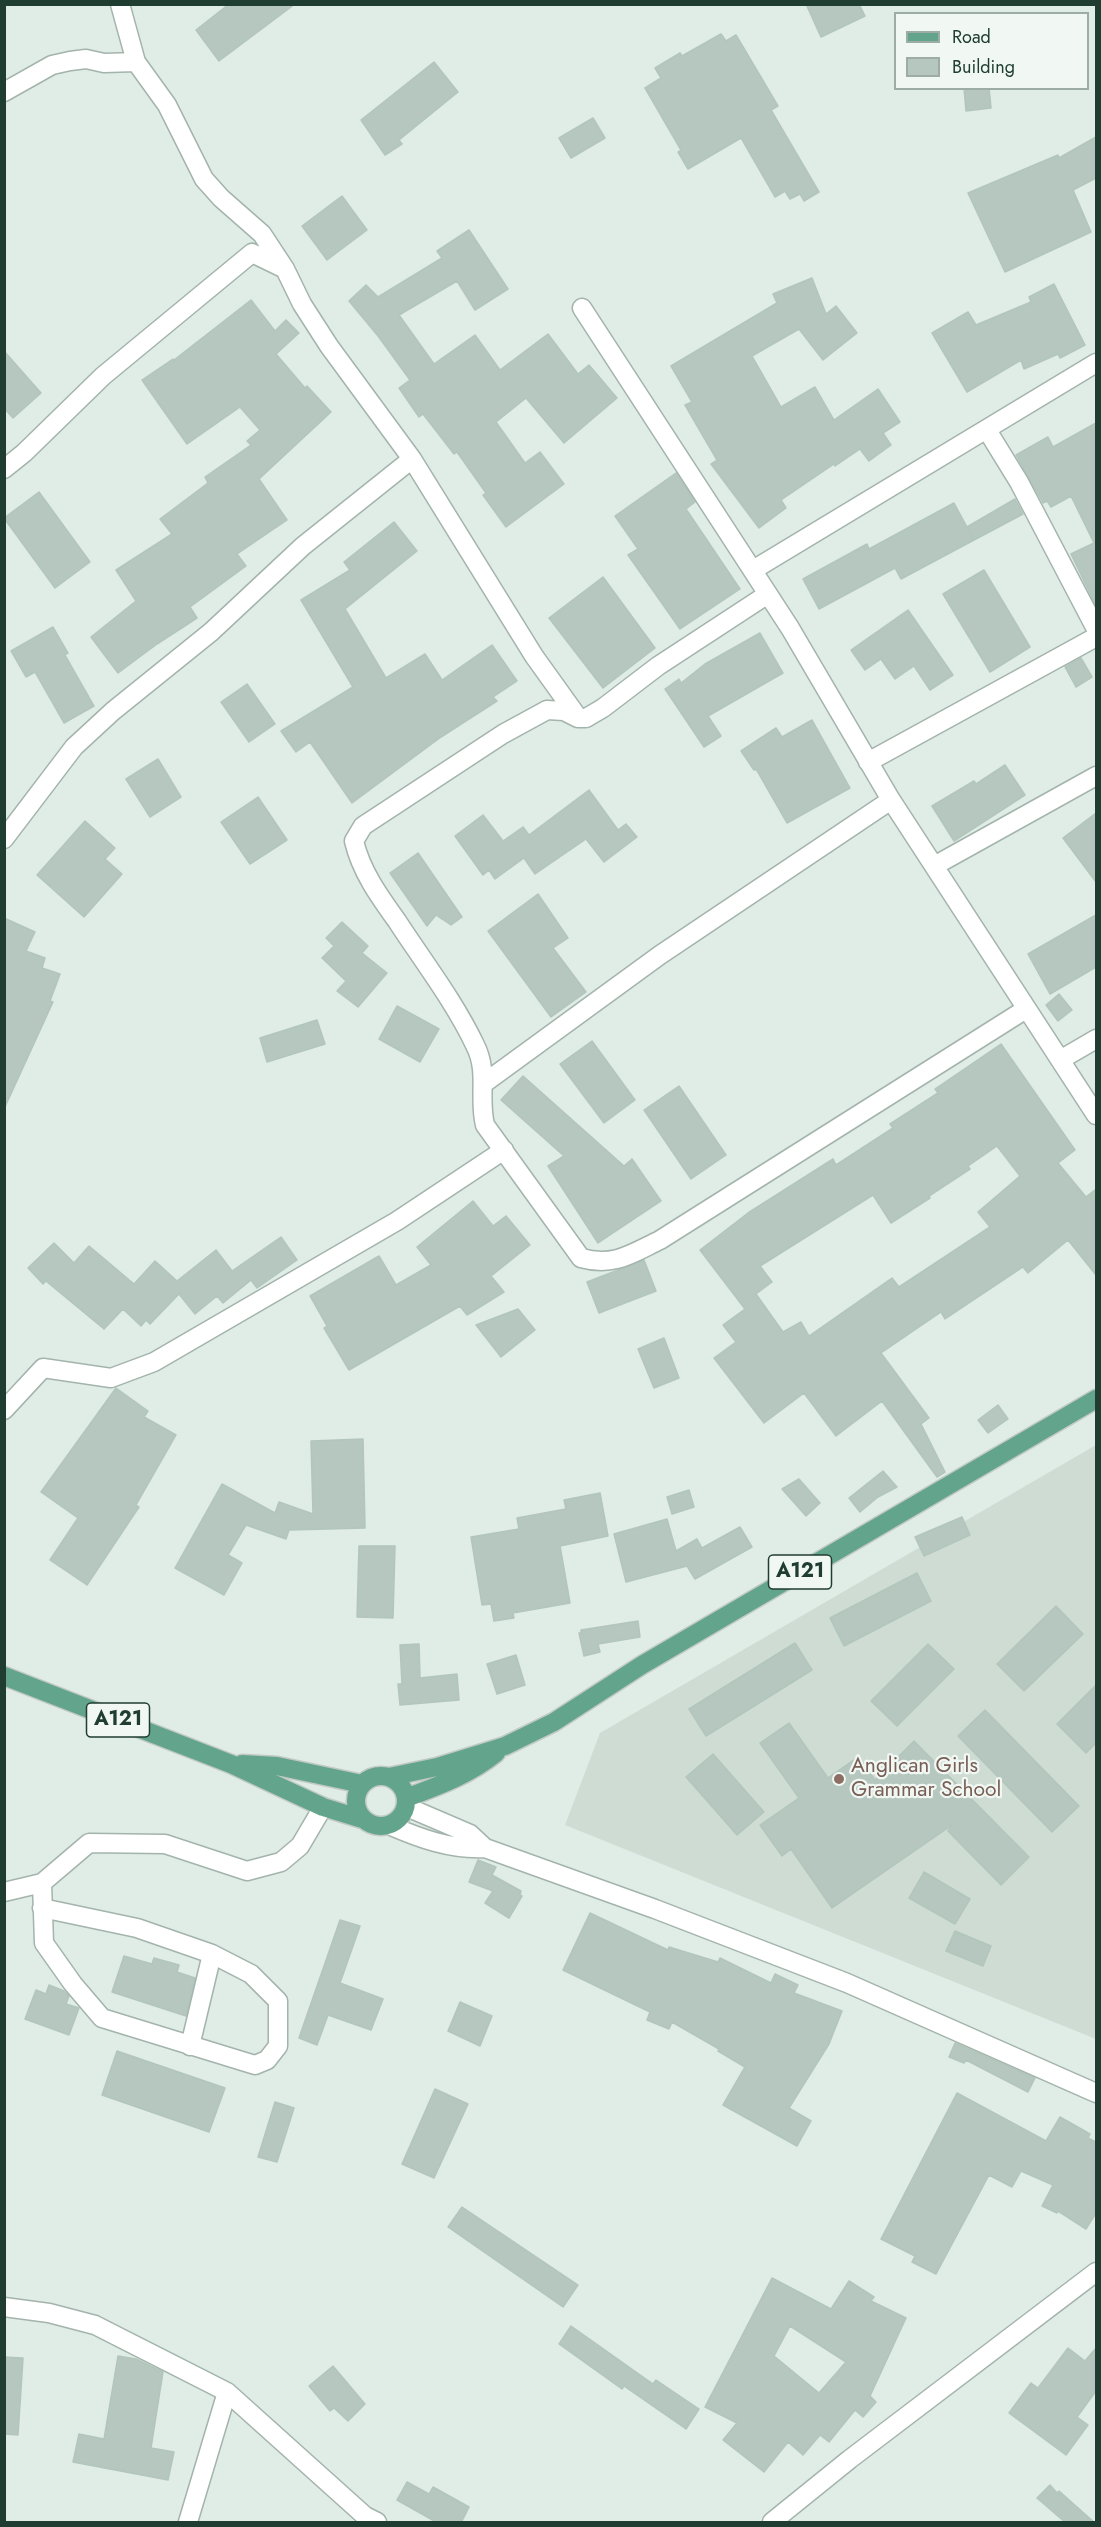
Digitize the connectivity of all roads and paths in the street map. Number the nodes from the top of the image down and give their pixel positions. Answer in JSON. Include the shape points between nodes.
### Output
{"nodes":[{"id":1,"x":120,"y":4,"type":"edge"},
{"id":2,"x":136,"y":62,"type":"junction"},
{"id":3,"x":4,"y":92,"type":"edge"},
{"id":4,"x":285,"y":269,"type":"junction"},
{"id":5,"x":582,"y":308,"type":"dead end"},
{"id":6,"x":1096,"y":363,"type":"edge"},
{"id":7,"x":987,"y":430,"type":"junction"},
{"id":8,"x":412,"y":459,"type":"junction"},
{"id":9,"x":4,"y":469,"type":"edge"},
{"id":10,"x":753,"y":570,"type":"junction"},
{"id":11,"x":768,"y":594,"type":"junction"},
{"id":12,"x":1096,"y":629,"type":"edge"},
{"id":13,"x":1096,"y":638,"type":"edge"},
{"id":14,"x":578,"y":718,"type":"junction"},
{"id":15,"x":868,"y":762,"type":"junction"},
{"id":16,"x":1096,"y":776,"type":"edge"},
{"id":17,"x":891,"y":800,"type":"junction"},
{"id":18,"x":4,"y":839,"type":"edge"},
{"id":19,"x":934,"y":866,"type":"junction"},
{"id":20,"x":1026,"y":1009,"type":"junction"},
{"id":21,"x":1096,"y":1039,"type":"edge"},
{"id":22,"x":1060,"y":1060,"type":"junction"},
{"id":23,"x":483,"y":1084,"type":"junction"},
{"id":24,"x":1096,"y":1115,"type":"edge"},
{"id":25,"x":504,"y":1150,"type":"junction"},
{"id":26,"x":1096,"y":1399,"type":"edge"},
{"id":27,"x":4,"y":1410,"type":"edge"},
{"id":28,"x":4,"y":1676,"type":"edge"},
{"id":29,"x":505,"y":1746,"type":"junction"},
{"id":30,"x":231,"y":1764,"type":"junction"},
{"id":31,"x":389,"y":1777,"type":"junction"},
{"id":32,"x":362,"y":1784,"type":"junction"},
{"id":33,"x":406,"y":1802,"type":"junction"},
{"id":34,"x":323,"y":1807,"type":"junction"},
{"id":35,"x":362,"y":1819,"type":"junction"},
{"id":36,"x":389,"y":1825,"type":"junction"},
{"id":37,"x":485,"y":1848,"type":"junction"},
{"id":38,"x":42,"y":1882,"type":"junction"},
{"id":39,"x":4,"y":1892,"type":"edge"},
{"id":40,"x":42,"y":1908,"type":"junction"},
{"id":41,"x":212,"y":1954,"type":"junction"},
{"id":42,"x":190,"y":2046,"type":"junction"},
{"id":43,"x":1096,"y":2093,"type":"edge"},
{"id":44,"x":1096,"y":2272,"type":"edge"},
{"id":45,"x":4,"y":2307,"type":"edge"},
{"id":46,"x":227,"y":2392,"type":"junction"},
{"id":47,"x":367,"y":2520,"type":"edge"},
{"id":48,"x":188,"y":2523,"type":"edge"},
{"id":49,"x":772,"y":2523,"type":"edge"}],
"edges":[{"from":1,"to":2,"type":"street"},
{"from":2,"to":3,"type":"street","via":[[86,59],[52,65]]},
{"from":2,"to":4,"type":"street","via":[[166,105],[204,179],[262,234]]},
{"from":4,"to":8,"type":"street","via":[[329,346]]},
{"from":4,"to":9,"type":"street","via":[[252,253],[103,376]]},
{"from":5,"to":10,"type":"street"},
{"from":6,"to":7,"type":"street"},
{"from":7,"to":10,"type":"street"},
{"from":7,"to":12,"type":"street","via":[[1019,482]]},
{"from":8,"to":14,"type":"street","via":[[534,656]]},
{"from":8,"to":18,"type":"street","via":[[303,546],[212,632],[74,747]]},
{"from":10,"to":11,"type":"street"},
{"from":11,"to":14,"type":"street","via":[[658,666],[603,708]]},
{"from":11,"to":15,"type":"street"},
{"from":13,"to":15,"type":"street"},
{"from":14,"to":23,"type":"street","via":[[564,711],[547,710],[503,734],[363,825],[354,841],[358,859],[373,887],[476,1045]]},
{"from":15,"to":17,"type":"street"},
{"from":16,"to":19,"type":"street"},
{"from":17,"to":19,"type":"street"},
{"from":17,"to":23,"type":"street","via":[[660,955]]},
{"from":19,"to":20,"type":"street"},
{"from":20,"to":22,"type":"street"},
{"from":20,"to":25,"type":"street","via":[[660,1240],[617,1261],[597,1263],[581,1258]]},
{"from":21,"to":22,"type":"street"},
{"from":22,"to":24,"type":"street"},
{"from":23,"to":25,"type":"street","via":[[481,1108],[485,1125]]},
{"from":25,"to":27,"type":"street","via":[[397,1221],[154,1362],[111,1378],[43,1368]]},
{"from":26,"to":29,"type":"main road","number":"A121","via":[[642,1665],[554,1722]]},
{"from":28,"to":30,"type":"main road","number":"A121"},
{"from":29,"to":31,"type":"main road","number":"A121"},
{"from":29,"to":33,"type":"main road","number":"A121","via":[[480,1766]]},
{"from":30,"to":32,"type":"main road","number":"A121","via":[[277,1766]]},
{"from":30,"to":34,"type":"main road","number":"A121"},
{"from":31,"to":32,"type":"main road","number":"A121","via":[[380,1776]]},
{"from":31,"to":33,"type":"main road","via":[[403,1789]]},
{"from":32,"to":35,"type":"main road","via":[[355,1801]]},
{"from":33,"to":36,"type":"main road","number":"A121","via":[[399,1820]]},
{"from":33,"to":37,"type":"street","via":[[470,1834]]},
{"from":34,"to":35,"type":"main road","number":"A121"},
{"from":34,"to":38,"type":"street","via":[[300,1846],[281,1862],[247,1871],[165,1844],[90,1843]]},
{"from":35,"to":36,"type":"main road","number":"A121","via":[[374,1826]]},
{"from":36,"to":37,"type":"street","via":[[466,1849]]},
{"from":37,"to":43,"type":"street","via":[[846,1983]]},
{"from":38,"to":39,"type":"street"},
{"from":38,"to":40,"type":"street"},
{"from":40,"to":41,"type":"street","via":[[137,1928]]},
{"from":40,"to":42,"type":"street","via":[[44,1943],[102,2018]]},
{"from":41,"to":42,"type":"street"},
{"from":41,"to":42,"type":"street","via":[[251,1974],[278,2001],[278,2046],[267,2060],[255,2065]]},
{"from":44,"to":49,"type":"street"},
{"from":45,"to":46,"type":"street","via":[[95,2325]]},
{"from":46,"to":47,"type":"street"},
{"from":46,"to":48,"type":"street"}]}
